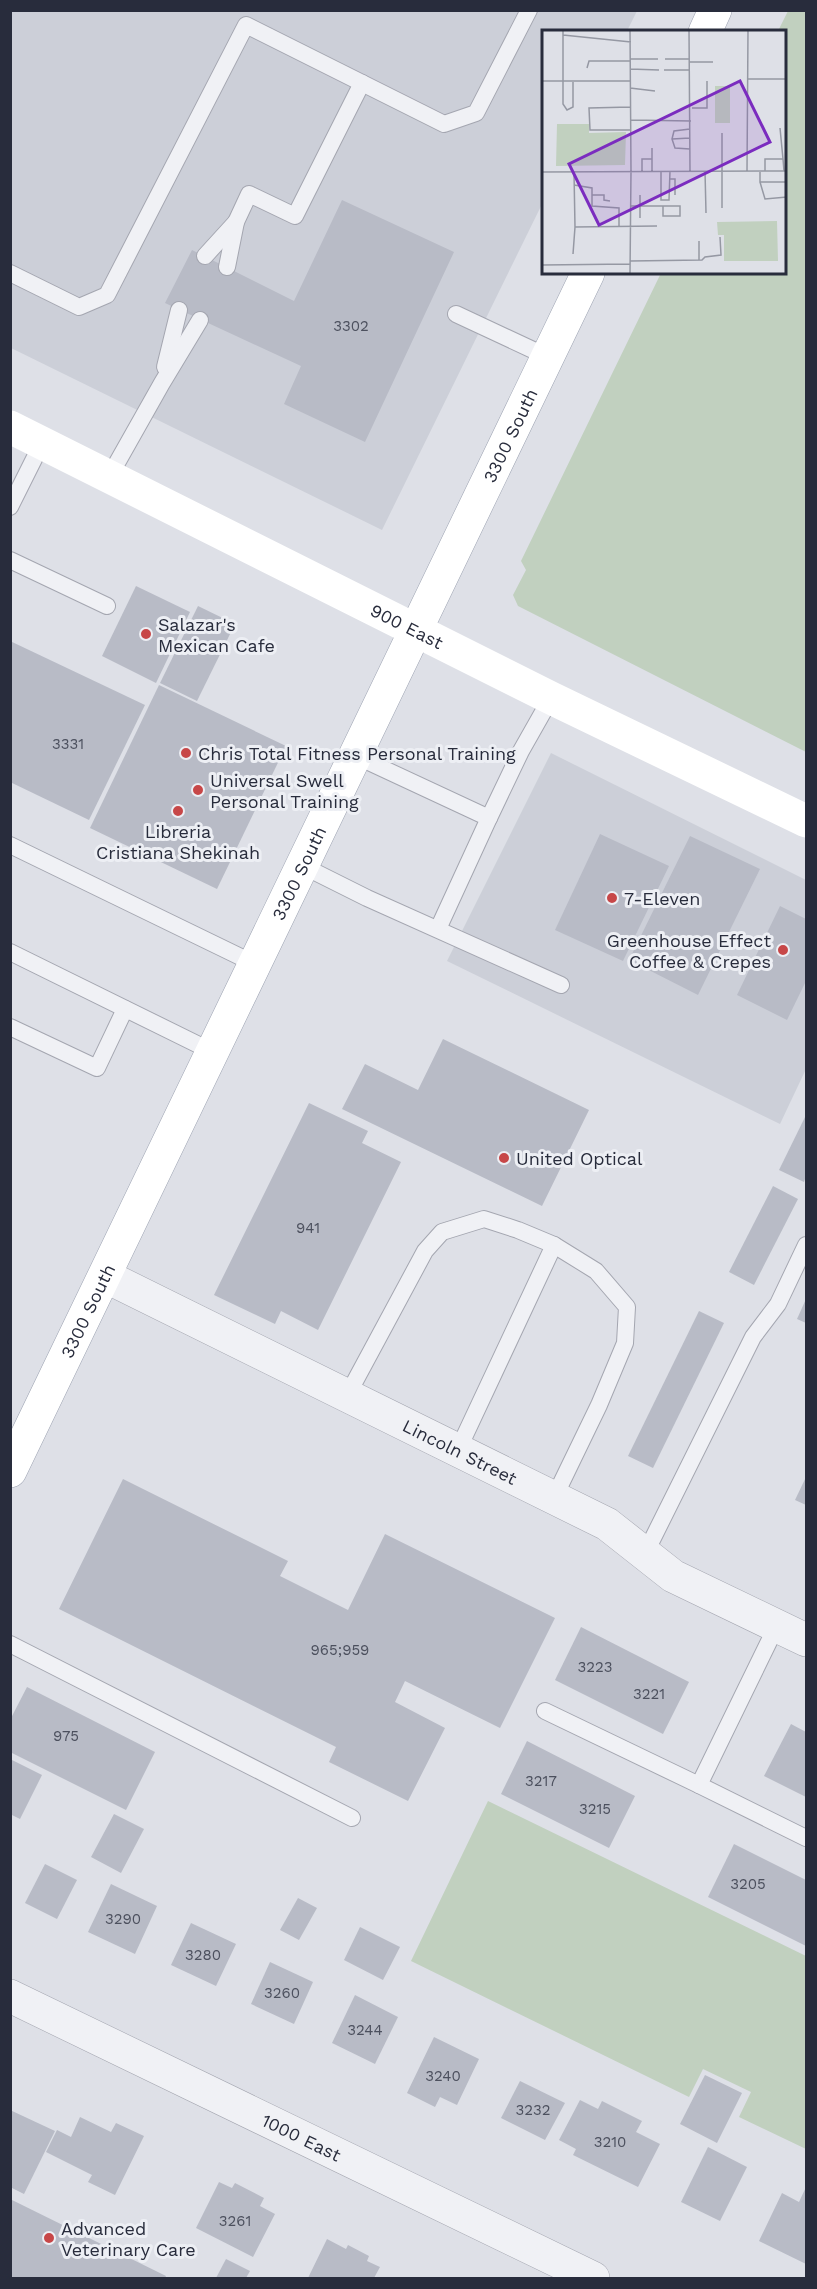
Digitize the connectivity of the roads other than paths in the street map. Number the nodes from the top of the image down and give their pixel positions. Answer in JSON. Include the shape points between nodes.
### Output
{"nodes":[{"id":1,"x":529,"y":10,"type":"edge"},
{"id":2,"x":362,"y":83,"type":"junction"},
{"id":3,"x":236,"y":222,"type":"junction"},
{"id":4,"x":205,"y":256,"type":"dead end"},
{"id":5,"x":227,"y":267,"type":"dead end"},
{"id":6,"x":10,"y":273,"type":"edge"},
{"id":7,"x":588,"y":274,"type":"edge"},
{"id":8,"x":179,"y":310,"type":"dead end"},
{"id":9,"x":456,"y":314,"type":"dead end"},
{"id":10,"x":200,"y":320,"type":"dead end"},
{"id":11,"x":548,"y":357,"type":"junction"},
{"id":12,"x":162,"y":383,"type":"junction"},
{"id":13,"x":10,"y":427,"type":"edge"},
{"id":14,"x":42,"y":443,"type":"junction"},
{"id":15,"x":109,"y":477,"type":"junction"},
{"id":16,"x":10,"y":507,"type":"edge"},
{"id":17,"x":10,"y":560,"type":"edge"},
{"id":18,"x":107,"y":606,"type":"dead end"},
{"id":19,"x":417,"y":631,"type":"junction"},
{"id":20,"x":551,"y":698,"type":"junction"},
{"id":21,"x":356,"y":756,"type":"junction"},
{"id":22,"x":489,"y":818,"type":"junction"},
{"id":23,"x":807,"y":821,"type":"edge"},
{"id":24,"x":10,"y":845,"type":"edge"},
{"id":25,"x":303,"y":866,"type":"junction"},
{"id":26,"x":438,"y":929,"type":"junction"},
{"id":27,"x":10,"y":952,"type":"edge"},
{"id":28,"x":255,"y":964,"type":"junction"},
{"id":29,"x":561,"y":985,"type":"dead end"},
{"id":30,"x":125,"y":1009,"type":"junction"},
{"id":31,"x":10,"y":1027,"type":"edge"},
{"id":32,"x":213,"y":1052,"type":"junction"},
{"id":33,"x":554,"y":1245,"type":"junction"},
{"id":34,"x":807,"y":1245,"type":"edge"},
{"id":35,"x":105,"y":1275,"type":"junction"},
{"id":36,"x":347,"y":1396,"type":"junction"},
{"id":37,"x":19,"y":1431,"type":"edge"},
{"id":38,"x":458,"y":1450,"type":"junction"},
{"id":39,"x":10,"y":1471,"type":"edge"},
{"id":40,"x":554,"y":1498,"type":"junction"},
{"id":41,"x":645,"y":1554,"type":"junction"},
{"id":42,"x":777,"y":1625,"type":"junction"},
{"id":43,"x":807,"y":1640,"type":"edge"},
{"id":44,"x":10,"y":1644,"type":"edge"},
{"id":45,"x":546,"y":1711,"type":"dead end"},
{"id":46,"x":699,"y":1785,"type":"junction"},
{"id":47,"x":352,"y":1818,"type":"dead end"},
{"id":48,"x":807,"y":1838,"type":"edge"},
{"id":49,"x":10,"y":1996,"type":"edge"},
{"id":50,"x":593,"y":2278,"type":"edge"}],
"edges":[{"from":1,"to":2,"type":"lane","via":[[476,113],[444,124]]},
{"from":2,"to":3,"type":"lane","via":[[295,216],[249,194]]},
{"from":2,"to":6,"type":"lane","via":[[246,25],[107,295],[79,307]]},
{"from":3,"to":4,"type":"lane"},
{"from":3,"to":5,"type":"lane"},
{"from":7,"to":11,"type":"main road","name":"3300 South"},
{"from":8,"to":12,"type":"lane"},
{"from":9,"to":11,"type":"lane"},
{"from":10,"to":12,"type":"lane"},
{"from":11,"to":19,"type":"main road","name":"3300 South"},
{"from":12,"to":15,"type":"lane"},
{"from":13,"to":14,"type":"main road","name":"900 East"},
{"from":14,"to":15,"type":"main road","name":"900 East"},
{"from":14,"to":16,"type":"lane"},
{"from":15,"to":19,"type":"main road","name":"900 East"},
{"from":17,"to":18,"type":"lane"},
{"from":19,"to":20,"type":"main road","name":"900 East"},
{"from":19,"to":21,"type":"main road","name":"3300 South"},
{"from":20,"to":22,"type":"lane"},
{"from":20,"to":23,"type":"main road","name":"900 East"},
{"from":21,"to":22,"type":"lane"},
{"from":21,"to":25,"type":"main road","name":"3300 South"},
{"from":22,"to":26,"type":"lane"},
{"from":24,"to":28,"type":"lane"},
{"from":25,"to":26,"type":"lane"},
{"from":25,"to":28,"type":"main road","name":"3300 South"},
{"from":26,"to":29,"type":"lane"},
{"from":27,"to":30,"type":"lane"},
{"from":28,"to":32,"type":"main road","name":"3300 South"},
{"from":30,"to":31,"type":"lane","via":[[97,1068]]},
{"from":30,"to":32,"type":"lane"},
{"from":32,"to":35,"type":"main road","name":"3300 South"},
{"from":33,"to":36,"type":"lane","via":[[484,1219],[442,1232],[425,1251]]},
{"from":33,"to":38,"type":"lane"},
{"from":33,"to":40,"type":"lane","via":[[596,1271],[627,1307],[625,1343]]},
{"from":34,"to":41,"type":"lane","via":[[778,1304],[753,1337]]},
{"from":35,"to":36,"type":"street","name":"Lincoln Street"},
{"from":35,"to":37,"type":"main road","name":"3300 South"},
{"from":36,"to":38,"type":"street","name":"Lincoln Street"},
{"from":37,"to":39,"type":"main road","name":"3300 South"},
{"from":38,"to":40,"type":"street","name":"Lincoln Street"},
{"from":40,"to":41,"type":"street","name":"Lincoln Street","via":[[608,1524]]},
{"from":41,"to":42,"type":"street","name":"Lincoln Street","via":[[673,1576]]},
{"from":42,"to":43,"type":"street","name":"Lincoln Street"},
{"from":42,"to":46,"type":"lane"},
{"from":44,"to":47,"type":"lane"},
{"from":45,"to":46,"type":"lane"},
{"from":46,"to":48,"type":"lane"},
{"from":49,"to":50,"type":"street","name":"1000 East"}]}
